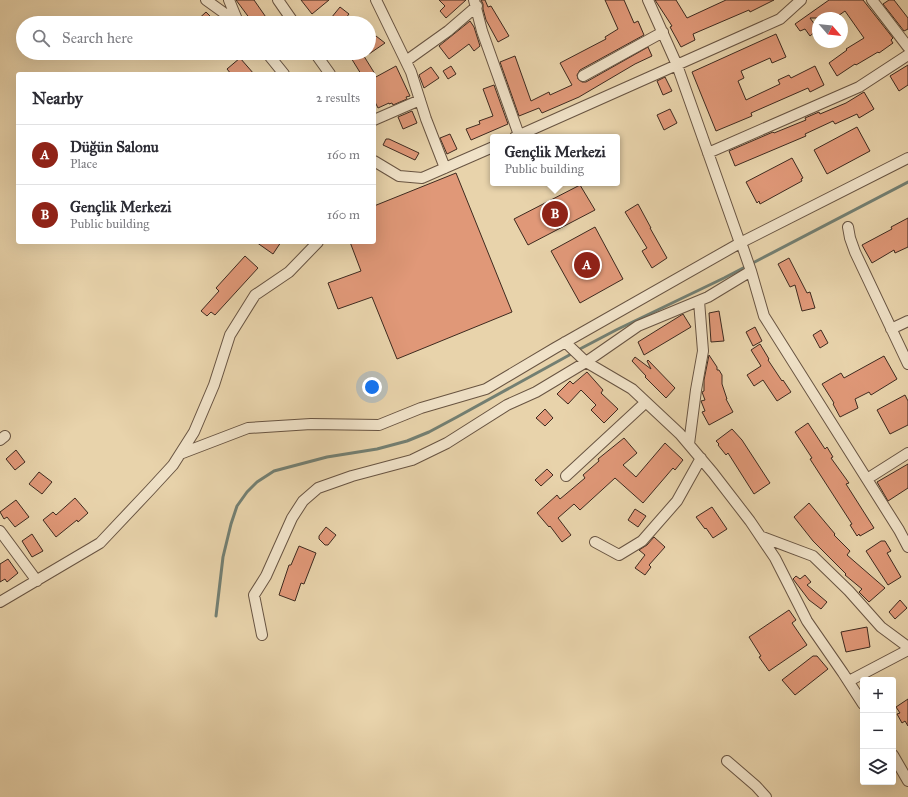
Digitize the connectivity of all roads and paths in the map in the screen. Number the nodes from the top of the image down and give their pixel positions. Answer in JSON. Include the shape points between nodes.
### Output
{"nodes":[{"id":1,"x":206,"y":0,"type":"edge"},
{"id":2,"x":229,"y":0,"type":"edge"},
{"id":3,"x":278,"y":0,"type":"edge"},
{"id":4,"x":376,"y":0,"type":"edge"},
{"id":5,"x":648,"y":0,"type":"edge"},
{"id":6,"x":801,"y":0,"type":"edge"},
{"id":7,"x":872,"y":0,"type":"edge"},
{"id":8,"x":475,"y":3,"type":"edge"},
{"id":9,"x":228,"y":16,"type":"edge"},
{"id":10,"x":235,"y":16,"type":"edge"},
{"id":11,"x":289,"y":16,"type":"edge"},
{"id":12,"x":663,"y":32,"type":"junction"},
{"id":13,"x":908,"y":47,"type":"edge"},
{"id":14,"x":908,"y":54,"type":"edge"},
{"id":15,"x":273,"y":60,"type":"edge"},
{"id":16,"x":320,"y":60,"type":"edge"},
{"id":17,"x":406,"y":61,"type":"junction"},
{"id":18,"x":677,"y":64,"type":"junction"},
{"id":19,"x":282,"y":72,"type":"edge"},
{"id":20,"x":329,"y":72,"type":"edge"},
{"id":21,"x":583,"y":76,"type":"dead end"},
{"id":22,"x":420,"y":100,"type":"junction"},
{"id":23,"x":376,"y":119,"type":"edge"},
{"id":24,"x":516,"y":134,"type":"edge"},
{"id":25,"x":521,"y":134,"type":"edge"},
{"id":26,"x":490,"y":148,"type":"edge"},
{"id":27,"x":708,"y":154,"type":"junction"},
{"id":28,"x":908,"y":158,"type":"edge"},
{"id":29,"x":376,"y":161,"type":"edge"},
{"id":30,"x":445,"y":168,"type":"junction"},
{"id":31,"x":848,"y":227,"type":"dead end"},
{"id":32,"x":316,"y":244,"type":"edge"},
{"id":33,"x":741,"y":246,"type":"junction"},
{"id":34,"x":751,"y":271,"type":"junction"},
{"id":35,"x":699,"y":301,"type":"junction"},
{"id":36,"x":908,"y":321,"type":"edge"},
{"id":37,"x":891,"y":329,"type":"junction"},
{"id":38,"x":568,"y":345,"type":"junction"},
{"id":39,"x":584,"y":360,"type":"junction"},
{"id":40,"x":908,"y":364,"type":"edge"},
{"id":41,"x":646,"y":402,"type":"junction"},
{"id":42,"x":689,"y":444,"type":"junction"},
{"id":43,"x":908,"y":453,"type":"edge"},
{"id":44,"x":180,"y":454,"type":"junction"},
{"id":45,"x":701,"y":458,"type":"junction"},
{"id":46,"x":566,"y":476,"type":"dead end"},
{"id":47,"x":867,"y":479,"type":"junction"},
{"id":48,"x":0,"y":531,"type":"edge"},
{"id":49,"x":760,"y":536,"type":"junction"},
{"id":50,"x":595,"y":542,"type":"dead end"},
{"id":51,"x":908,"y":547,"type":"edge"},
{"id":52,"x":37,"y":581,"type":"junction"},
{"id":53,"x":0,"y":602,"type":"edge"},
{"id":54,"x":262,"y":635,"type":"dead end"},
{"id":55,"x":908,"y":649,"type":"edge"},
{"id":56,"x":849,"y":681,"type":"junction"},
{"id":57,"x":860,"y":699,"type":"edge"},
{"id":58,"x":896,"y":759,"type":"edge"},
{"id":59,"x":727,"y":761,"type":"dead end"},
{"id":60,"x":908,"y":781,"type":"edge"},
{"id":61,"x":766,"y":797,"type":"edge"}],
"edges":[{"from":1,"to":9,"type":"street"},
{"from":2,"to":10,"type":"street"},
{"from":3,"to":11,"type":"street"},
{"from":4,"to":17,"type":"street"},
{"from":5,"to":12,"type":"street"},
{"from":6,"to":18,"type":"street","via":[[780,19]]},
{"from":7,"to":13,"type":"street"},
{"from":8,"to":17,"type":"street","via":[[448,31]]},
{"from":8,"to":24,"type":"street"},
{"from":12,"to":18,"type":"street"},
{"from":12,"to":21,"type":"street"},
{"from":14,"to":27,"type":"street","via":[[859,87]]},
{"from":15,"to":19,"type":"street"},
{"from":16,"to":20,"type":"street"},
{"from":17,"to":22,"type":"street"},
{"from":18,"to":25,"type":"street"},
{"from":18,"to":27,"type":"street"},
{"from":22,"to":23,"type":"street"},
{"from":22,"to":30,"type":"street"},
{"from":26,"to":30,"type":"street"},
{"from":27,"to":33,"type":"street"},
{"from":28,"to":33,"type":"street"},
{"from":29,"to":30,"type":"street","via":[[399,176],[422,178]]},
{"from":31,"to":37,"type":"street","via":[[855,252]]},
{"from":32,"to":44,"type":"street","via":[[289,272],[255,295],[230,335],[214,386],[194,432]]},
{"from":33,"to":34,"type":"street"},
{"from":33,"to":38,"type":"street"},
{"from":34,"to":35,"type":"street"},
{"from":34,"to":47,"type":"street","via":[[764,316]]},
{"from":35,"to":39,"type":"street","via":[[638,326]]},
{"from":35,"to":42,"type":"street","via":[[703,351]]},
{"from":36,"to":37,"type":"street"},
{"from":37,"to":40,"type":"street"},
{"from":38,"to":39,"type":"street"},
{"from":38,"to":44,"type":"street","via":[[486,389],[421,408],[379,426],[311,424],[248,428]]},
{"from":39,"to":41,"type":"street","via":[[632,389]]},
{"from":39,"to":54,"type":"street","via":[[536,392],[507,404],[440,446],[412,460],[352,476],[313,492],[303,501],[292,518],[266,576],[254,595]]},
{"from":41,"to":42,"type":"street"},
{"from":41,"to":46,"type":"street"},
{"from":42,"to":45,"type":"street"},
{"from":43,"to":47,"type":"street"},
{"from":44,"to":52,"type":"street","via":[[173,465],[100,543]]},
{"from":45,"to":49,"type":"street"},
{"from":45,"to":50,"type":"street","via":[[677,501],[642,541],[619,555]]},
{"from":47,"to":51,"type":"street"},
{"from":48,"to":52,"type":"street"},
{"from":49,"to":55,"type":"street","via":[[813,556],[881,627]]},
{"from":49,"to":56,"type":"street","via":[[775,558],[807,621]]},
{"from":52,"to":53,"type":"street"},
{"from":55,"to":56,"type":"street"},
{"from":56,"to":57,"type":"street"},
{"from":58,"to":60,"type":"street"},
{"from":59,"to":61,"type":"street"}]}
